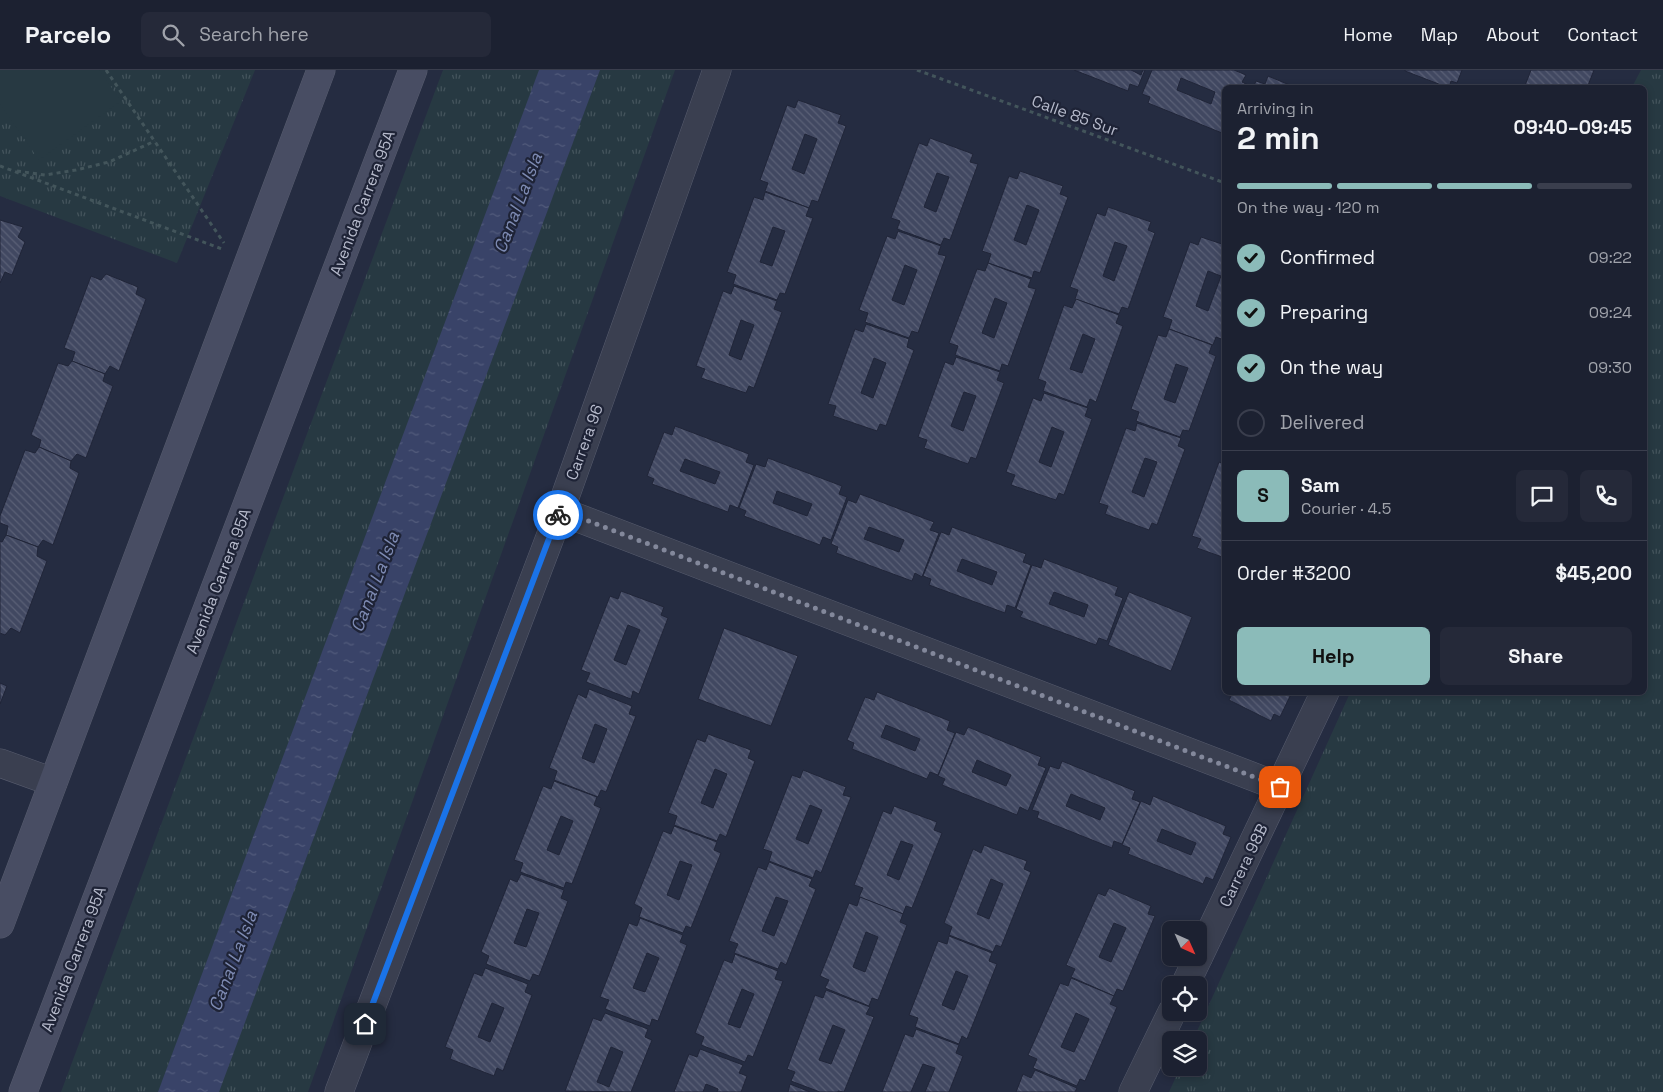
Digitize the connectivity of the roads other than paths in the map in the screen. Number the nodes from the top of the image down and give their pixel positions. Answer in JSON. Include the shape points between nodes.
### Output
{"nodes":[{"id":1,"x":321,"y":70,"type":"edge"},
{"id":2,"x":413,"y":70,"type":"edge"},
{"id":3,"x":717,"y":70,"type":"edge"},
{"id":4,"x":560,"y":510,"type":"junction"},
{"id":5,"x":1324,"y":695,"type":"edge"},
{"id":6,"x":0,"y":763,"type":"edge"},
{"id":7,"x":53,"y":782,"type":"junction"},
{"id":8,"x":1280,"y":787,"type":"junction"},
{"id":9,"x":0,"y":924,"type":"edge"},
{"id":10,"x":1208,"y":936,"type":"edge"},
{"id":11,"x":1168,"y":1021,"type":"edge"},
{"id":12,"x":23,"y":1092,"type":"edge"},
{"id":13,"x":339,"y":1092,"type":"edge"},
{"id":14,"x":1133,"y":1092,"type":"edge"}],
"edges":[{"from":1,"to":7,"type":"main road"},
{"from":2,"to":12,"type":"main road","name":"Avenida Carrera 95A"},
{"from":3,"to":4,"type":"street","name":"Carrera 96"},
{"from":4,"to":8,"type":"street"},
{"from":4,"to":13,"type":"street","name":"Carrera 96"},
{"from":5,"to":8,"type":"street","name":"Carrera 98B"},
{"from":6,"to":7,"type":"street"},
{"from":7,"to":9,"type":"main road"},
{"from":8,"to":10,"type":"street","name":"Carrera 98B"},
{"from":11,"to":14,"type":"street"}]}
